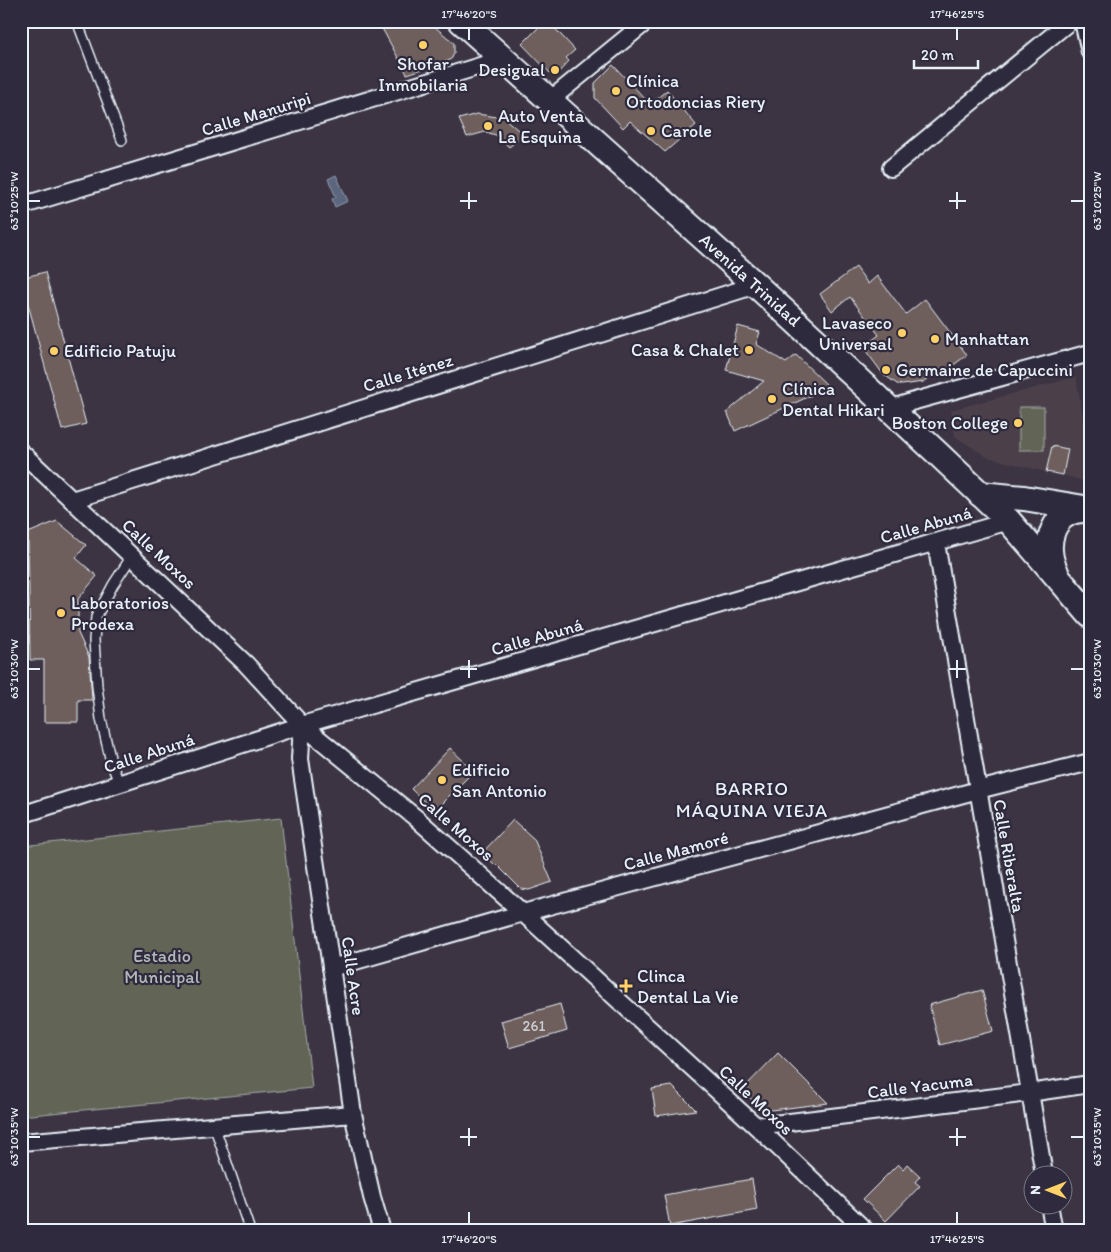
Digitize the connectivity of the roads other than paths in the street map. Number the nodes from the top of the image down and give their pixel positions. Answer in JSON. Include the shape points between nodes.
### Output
{"nodes":[{"id":1,"x":77,"y":21,"type":"edge"},
{"id":2,"x":461,"y":21,"type":"edge"},
{"id":3,"x":647,"y":21,"type":"edge"},
{"id":4,"x":1070,"y":21,"type":"edge"},
{"id":5,"x":1083,"y":21,"type":"edge"},
{"id":6,"x":1090,"y":52,"type":"edge"},
{"id":7,"x":503,"y":59,"type":"junction"},
{"id":8,"x":550,"y":100,"type":"junction"},
{"id":9,"x":122,"y":140,"type":"dead end"},
{"id":10,"x":891,"y":168,"type":"dead end"},
{"id":11,"x":21,"y":206,"type":"edge"},
{"id":12,"x":756,"y":285,"type":"junction"},
{"id":13,"x":1090,"y":353,"type":"edge"},
{"id":14,"x":889,"y":409,"type":"junction"},
{"id":15,"x":21,"y":452,"type":"edge"},
{"id":16,"x":980,"y":494,"type":"junction"},
{"id":17,"x":72,"y":500,"type":"junction"},
{"id":18,"x":1090,"y":510,"type":"edge"},
{"id":19,"x":1009,"y":521,"type":"junction"},
{"id":20,"x":936,"y":543,"type":"junction"},
{"id":21,"x":132,"y":556,"type":"junction"},
{"id":22,"x":1059,"y":578,"type":"junction"},
{"id":23,"x":1090,"y":615,"type":"edge"},
{"id":24,"x":302,"y":726,"type":"junction"},
{"id":25,"x":1090,"y":762,"type":"edge"},
{"id":26,"x":119,"y":784,"type":"junction"},
{"id":27,"x":978,"y":790,"type":"junction"},
{"id":28,"x":21,"y":815,"type":"edge"},
{"id":29,"x":523,"y":913,"type":"junction"},
{"id":30,"x":331,"y":968,"type":"junction"},
{"id":31,"x":1090,"y":1084,"type":"edge"},
{"id":32,"x":1029,"y":1092,"type":"junction"},
{"id":33,"x":353,"y":1114,"type":"junction"},
{"id":34,"x":214,"y":1125,"type":"junction"},
{"id":35,"x":756,"y":1126,"type":"junction"},
{"id":36,"x":21,"y":1142,"type":"edge"},
{"id":37,"x":1042,"y":1164,"type":"edge"},
{"id":38,"x":1051,"y":1214,"type":"edge"},
{"id":39,"x":250,"y":1231,"type":"edge"},
{"id":40,"x":382,"y":1231,"type":"edge"},
{"id":41,"x":866,"y":1231,"type":"edge"},
{"id":42,"x":1054,"y":1231,"type":"edge"}],
"edges":[{"from":1,"to":9,"type":"lane"},
{"from":2,"to":7,"type":"main road","name":"Avenida Trinidad"},
{"from":3,"to":8,"type":"street"},
{"from":4,"to":10,"type":"street"},
{"from":5,"to":6,"type":"street"},
{"from":7,"to":8,"type":"main road","name":"Avenida Trinidad"},
{"from":7,"to":11,"type":"street","name":"Calle Manuripi"},
{"from":8,"to":12,"type":"main road","name":"Avenida Trinidad"},
{"from":12,"to":14,"type":"main road","name":"Avenida Trinidad"},
{"from":12,"to":17,"type":"street","name":"Calle Iténez"},
{"from":13,"to":14,"type":"street"},
{"from":14,"to":16,"type":"main road","name":"Avenida Trinidad"},
{"from":15,"to":17,"type":"street","name":"Calle Moxos"},
{"from":16,"to":18,"type":"main road"},
{"from":16,"to":19,"type":"main road","name":"Avenida Trinidad"},
{"from":17,"to":21,"type":"street","name":"Calle Moxos"},
{"from":18,"to":22,"type":"main road","via":[[1079,509],[1066,514],[1055,527],[1049,544],[1051,564]]},
{"from":19,"to":20,"type":"street","name":"Calle Abuná"},
{"from":19,"to":22,"type":"main road","name":"Avenida Trinidad"},
{"from":20,"to":24,"type":"street","name":"Calle Abuná"},
{"from":20,"to":27,"type":"street","name":"Calle Riberalta"},
{"from":21,"to":24,"type":"street","name":"Calle Moxos","via":[[246,664]]},
{"from":21,"to":26,"type":"lane","via":[[96,617],[94,640],[101,719]]},
{"from":22,"to":23,"type":"main road","name":"Avenida Trinidad"},
{"from":24,"to":26,"type":"street","name":"Calle Abuná"},
{"from":24,"to":29,"type":"street","name":"Calle Moxos","via":[[416,818]]},
{"from":24,"to":30,"type":"street","name":"Calle Acre","via":[[300,758]]},
{"from":25,"to":27,"type":"street","name":"Calle Mamoré"},
{"from":26,"to":28,"type":"street","name":"Calle Abuná"},
{"from":27,"to":29,"type":"street","name":"Calle Mamoré"},
{"from":27,"to":32,"type":"street","name":"Calle Riberalta"},
{"from":29,"to":30,"type":"street","name":"Calle Mamoré"},
{"from":29,"to":35,"type":"street","name":"Calle Moxos"},
{"from":30,"to":33,"type":"street","name":"Calle Acre"},
{"from":31,"to":32,"type":"street","name":"Calle Yacuma"},
{"from":32,"to":35,"type":"street","name":"Calle Yacuma"},
{"from":32,"to":37,"type":"street","name":"Calle Riberalta"},
{"from":33,"to":34,"type":"street"},
{"from":33,"to":40,"type":"street","name":"Calle Acre"},
{"from":34,"to":36,"type":"street"},
{"from":34,"to":39,"type":"lane"},
{"from":35,"to":41,"type":"street","name":"Calle Moxos"},
{"from":38,"to":42,"type":"street"}]}
